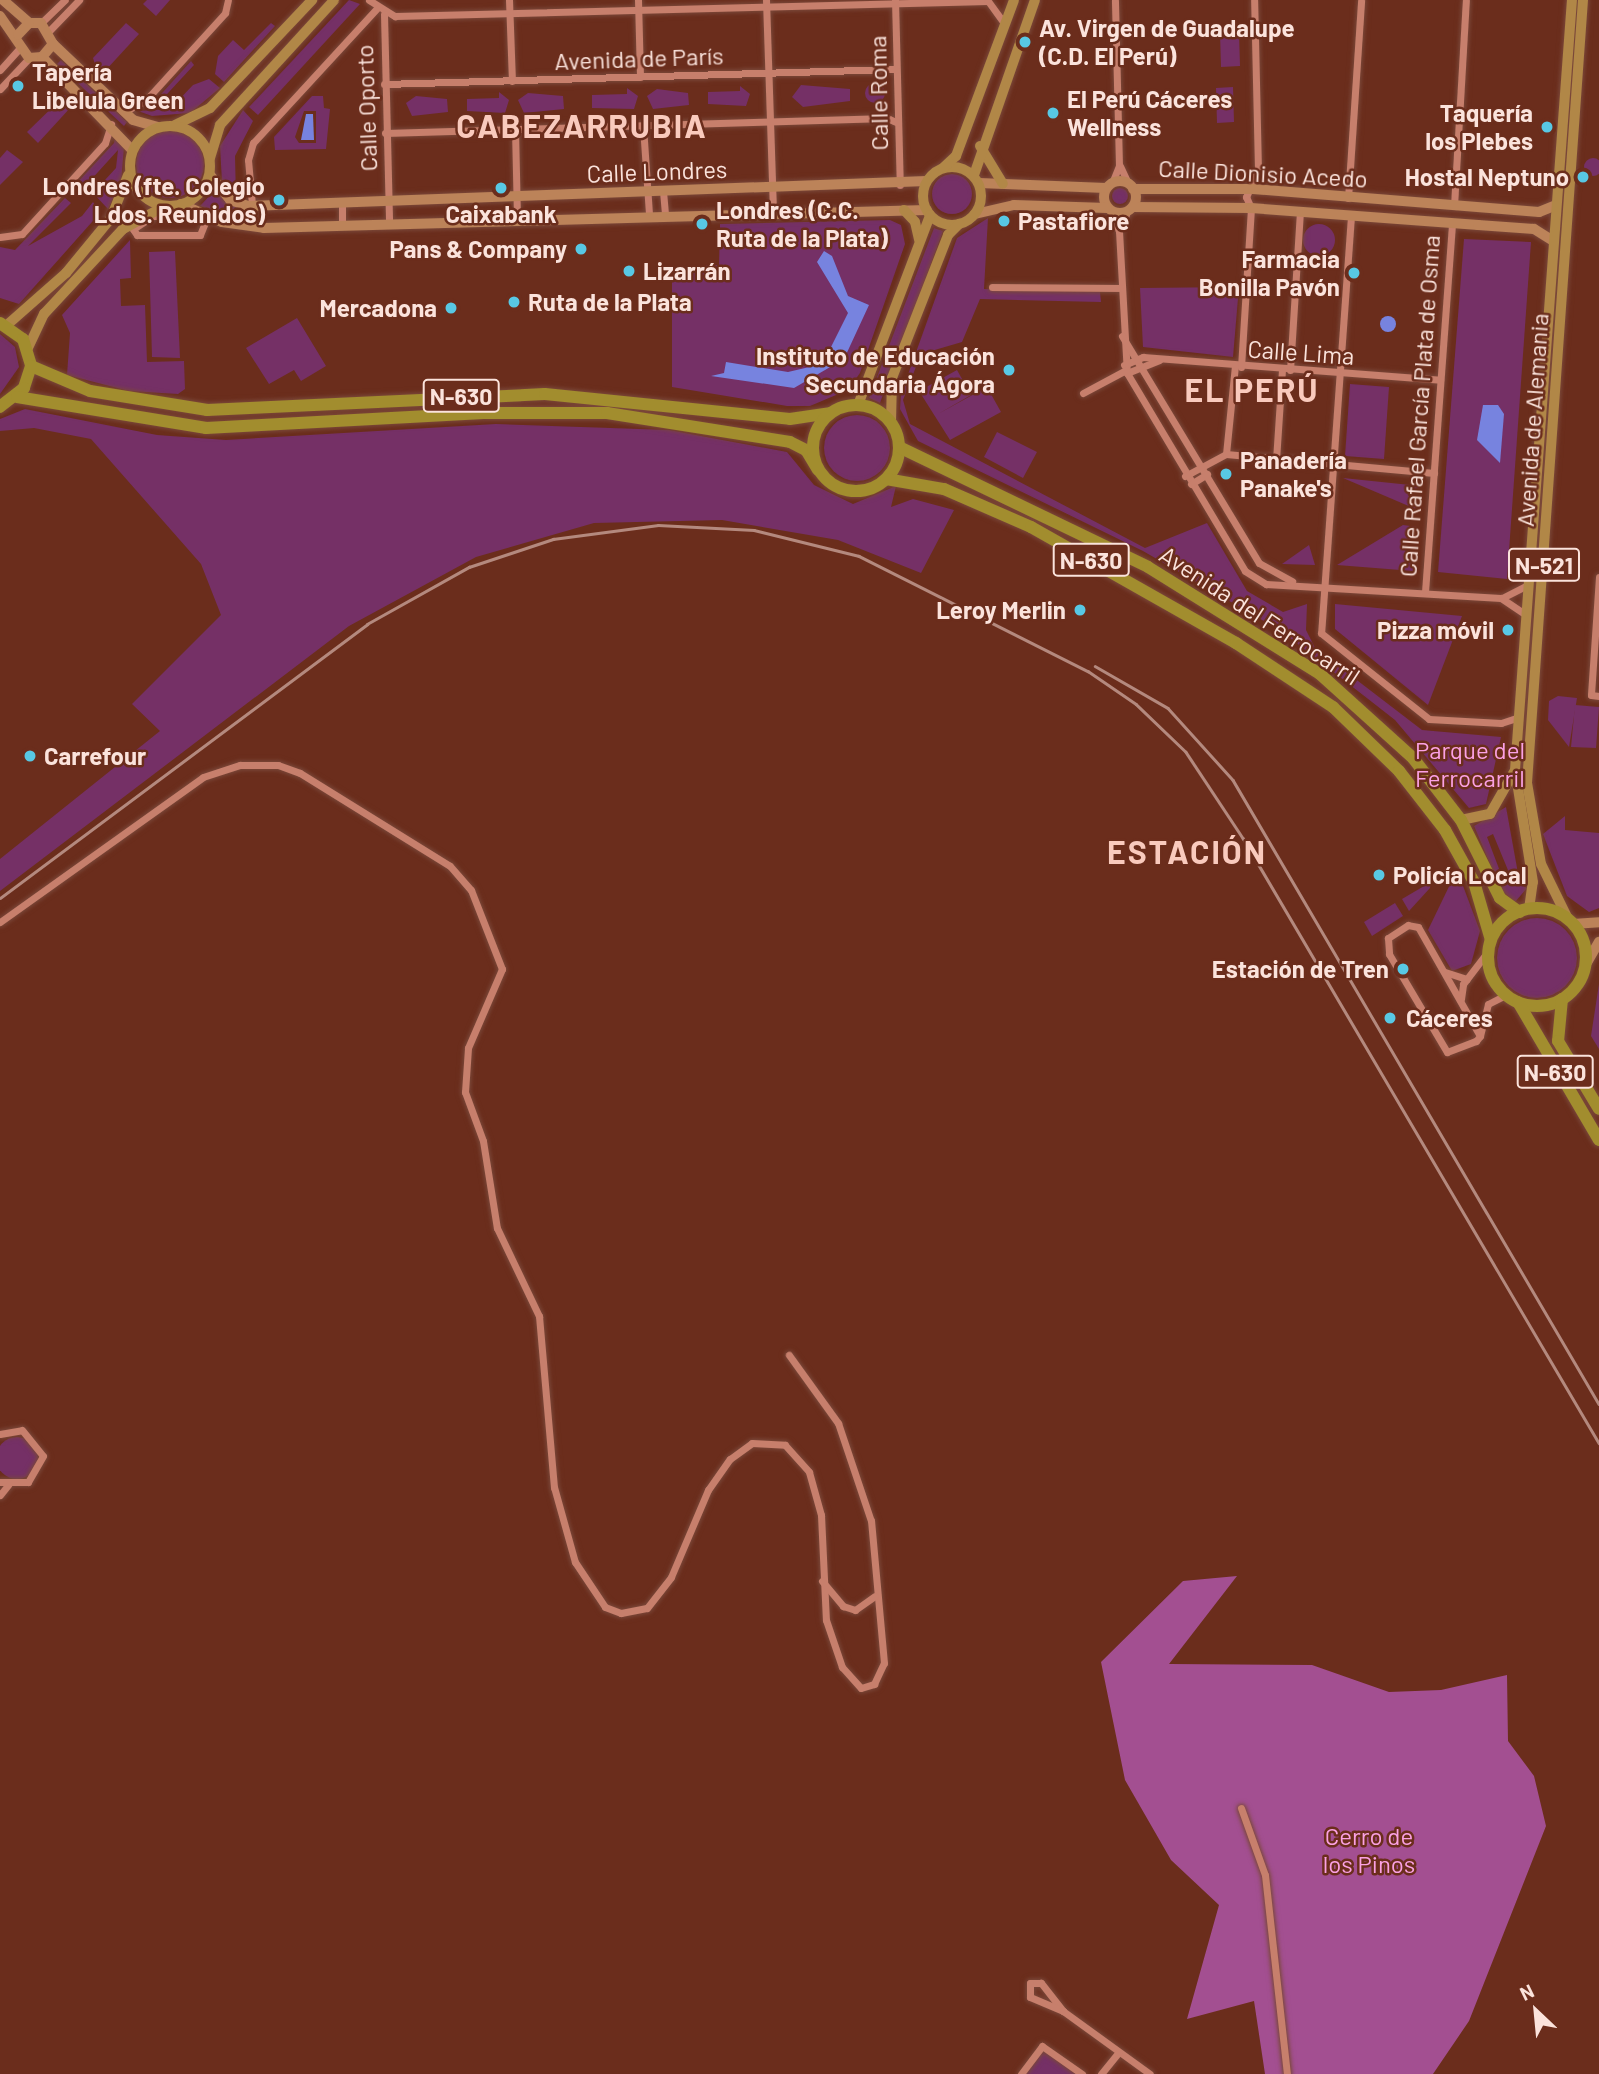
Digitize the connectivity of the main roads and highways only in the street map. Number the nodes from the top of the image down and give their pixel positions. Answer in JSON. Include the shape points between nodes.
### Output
{"nodes":[{"id":1,"x":3,"y":0,"type":"edge"},
{"id":2,"x":313,"y":0,"type":"edge"},
{"id":3,"x":334,"y":0,"type":"edge"},
{"id":4,"x":1014,"y":0,"type":"edge"},
{"id":5,"x":1035,"y":0,"type":"edge"},
{"id":6,"x":1572,"y":0,"type":"edge"},
{"id":7,"x":1583,"y":0,"type":"edge"},
{"id":8,"x":0,"y":16,"type":"edge"},
{"id":9,"x":29,"y":23,"type":"junction"},
{"id":10,"x":18,"y":36,"type":"junction"},
{"id":11,"x":53,"y":44,"type":"junction"},
{"id":12,"x":42,"y":57,"type":"junction"},
{"id":13,"x":172,"y":125,"type":"junction"},
{"id":14,"x":158,"y":127,"type":"junction"},
{"id":15,"x":979,"y":145,"type":"junction"},
{"id":16,"x":132,"y":150,"type":"junction"},
{"id":17,"x":209,"y":160,"type":"junction"},
{"id":18,"x":943,"y":168,"type":"junction"},
{"id":19,"x":129,"y":169,"type":"junction"},
{"id":20,"x":210,"y":175,"type":"junction"},
{"id":21,"x":976,"y":179,"type":"junction"},
{"id":22,"x":927,"y":181,"type":"junction"},
{"id":23,"x":1003,"y":184,"type":"junction"},
{"id":24,"x":1109,"y":185,"type":"junction"},
{"id":25,"x":1130,"y":186,"type":"junction"},
{"id":26,"x":1568,"y":203,"type":"junction"},
{"id":27,"x":181,"y":204,"type":"junction"},
{"id":28,"x":1556,"y":205,"type":"junction"},
{"id":29,"x":165,"y":206,"type":"junction"},
{"id":30,"x":904,"y":210,"type":"junction"},
{"id":31,"x":1110,"y":210,"type":"junction"},
{"id":32,"x":1130,"y":210,"type":"junction"},
{"id":33,"x":928,"y":212,"type":"junction"},
{"id":34,"x":1539,"y":212,"type":"junction"},
{"id":35,"x":975,"y":214,"type":"junction"},
{"id":36,"x":959,"y":224,"type":"junction"},
{"id":37,"x":1555,"y":224,"type":"junction"},
{"id":38,"x":1534,"y":229,"type":"junction"},
{"id":39,"x":1553,"y":241,"type":"junction"},
{"id":40,"x":918,"y":250,"type":"junction"},
{"id":41,"x":1562,"y":290,"type":"junction"},
{"id":42,"x":4,"y":324,"type":"edge"},
{"id":43,"x":28,"y":348,"type":"junction"},
{"id":44,"x":31,"y":366,"type":"junction"},
{"id":45,"x":17,"y":397,"type":"junction"},
{"id":46,"x":858,"y":405,"type":"junction"},
{"id":47,"x":0,"y":407,"type":"edge"},
{"id":48,"x":830,"y":413,"type":"junction"},
{"id":49,"x":891,"y":422,"type":"junction"},
{"id":50,"x":899,"y":447,"type":"junction"},
{"id":51,"x":818,"y":470,"type":"junction"},
{"id":52,"x":886,"y":479,"type":"junction"},
{"id":53,"x":1515,"y":770,"type":"junction"},
{"id":54,"x":1461,"y":820,"type":"junction"},
{"id":55,"x":1524,"y":910,"type":"junction"},
{"id":56,"x":1571,"y":921,"type":"junction"},
{"id":57,"x":1599,"y":922,"type":"edge"},
{"id":58,"x":1599,"y":942,"type":"edge"},
{"id":59,"x":1490,"y":945,"type":"junction"},
{"id":60,"x":1585,"y":966,"type":"junction"},
{"id":61,"x":1512,"y":999,"type":"junction"},
{"id":62,"x":1562,"y":999,"type":"junction"},
{"id":63,"x":1599,"y":1109,"type":"edge"},
{"id":64,"x":1599,"y":1140,"type":"edge"}],
"edges":[{"from":1,"to":9,"type":"main road"},
{"from":2,"to":13,"type":"main road","via":[[210,108]]},
{"from":3,"to":17,"type":"main road","via":[[220,125]]},
{"from":4,"to":18,"type":"main road","via":[[956,156]]},
{"from":5,"to":15,"type":"main road"},
{"from":6,"to":28,"type":"main road","name":"Avenida de Alemania","number":"N-521"},
{"from":7,"to":26,"type":"main road","name":"Avenida de Alemania","number":"N-521"},
{"from":8,"to":10,"type":"main road"},
{"from":9,"to":10,"type":"main road"},
{"from":9,"to":11,"type":"main road","via":[[41,23],[50,30]]},
{"from":10,"to":12,"type":"main road","via":[[19,49],[29,58]]},
{"from":11,"to":12,"type":"main road"},
{"from":11,"to":14,"type":"main road","via":[[124,112]]},
{"from":12,"to":16,"type":"main road","via":[[111,123]]},
{"from":13,"to":14,"type":"main road"},
{"from":13,"to":17,"type":"main road","via":[[197,136]]},
{"from":14,"to":16,"type":"main road"},
{"from":15,"to":21,"type":"main road"},
{"from":15,"to":23,"type":"main road","via":[[986,166]]},
{"from":16,"to":19,"type":"main road"},
{"from":17,"to":20,"type":"main road"},
{"from":18,"to":21,"type":"main road"},
{"from":18,"to":22,"type":"main road"},
{"from":19,"to":29,"type":"main road","via":[[141,194]]},
{"from":19,"to":42,"type":"main road","via":[[111,218],[66,273]]},
{"from":20,"to":22,"type":"main road","name":"Calle Londres","via":[[230,200],[250,205],[901,186]]},
{"from":20,"to":27,"type":"main road"},
{"from":21,"to":23,"type":"main road"},
{"from":21,"to":35,"type":"main road"},
{"from":22,"to":33,"type":"main road"},
{"from":23,"to":24,"type":"main road"},
{"from":24,"to":25,"type":"main road","name":"Calle Dionisio Acedo"},
{"from":24,"to":31,"type":"main road"},
{"from":25,"to":32,"type":"main road"},
{"from":25,"to":34,"type":"main road","name":"Calle Dionisio Acedo","via":[[1254,189]]},
{"from":26,"to":37,"type":"main road"},
{"from":26,"to":41,"type":"main road","name":"Avenida de Alemania","number":"N-521"},
{"from":27,"to":29,"type":"main road"},
{"from":27,"to":30,"type":"main road","name":"Calle Londres","via":[[252,227]]},
{"from":28,"to":34,"type":"main road","name":"Calle Dionisio Acedo"},
{"from":28,"to":37,"type":"main road","name":"Avenida de Alemania","number":"N-521"},
{"from":29,"to":43,"type":"main road","via":[[123,229],[44,314]]},
{"from":30,"to":33,"type":"main road","name":"Calle Londres"},
{"from":30,"to":40,"type":"main road","via":[[918,228]]},
{"from":31,"to":32,"type":"main road","name":"Calle Dionisio Acedo"},
{"from":31,"to":35,"type":"main road","via":[[1014,205]]},
{"from":32,"to":38,"type":"main road","name":"Calle Dionisio Acedo","via":[[1251,208]]},
{"from":33,"to":36,"type":"main road"},
{"from":33,"to":40,"type":"main road"},
{"from":34,"to":37,"type":"main road"},
{"from":35,"to":36,"type":"main road"},
{"from":36,"to":49,"type":"main road","via":[[948,235],[892,378]]},
{"from":37,"to":38,"type":"main road"},
{"from":37,"to":39,"type":"main road","name":"Avenida de Alemania","number":"N-521"},
{"from":37,"to":41,"type":"main road","via":[[1562,234]]},
{"from":38,"to":39,"type":"main road","name":"Calle Dionisio Acedo"},
{"from":39,"to":53,"type":"main road","name":"Avenida de Alemania","number":"N-521"},
{"from":40,"to":46,"type":"main road"},
{"from":41,"to":56,"type":"main road","name":"Avenida de Alemania","number":"N-521","via":[[1527,783],[1541,864]]},
{"from":42,"to":43,"type":"highway"},
{"from":43,"to":44,"type":"highway"},
{"from":44,"to":45,"type":"highway"},
{"from":44,"to":48,"type":"highway","number":"N-630","via":[[90,391],[207,410],[545,394],[790,419]]},
{"from":45,"to":47,"type":"highway"},
{"from":45,"to":51,"type":"highway","number":"N-630","via":[[206,428],[484,413],[607,414],[790,442],[806,450]]},
{"from":46,"to":48,"type":"highway","number":"N-630"},
{"from":46,"to":49,"type":"highway"},
{"from":48,"to":51,"type":"highway","via":[[814,436]]},
{"from":49,"to":50,"type":"highway"},
{"from":50,"to":52,"type":"highway"},
{"from":50,"to":54,"type":"highway","name":"Avenida del Ferrocarril","number":"N-630","via":[[1148,567],[1311,668],[1382,724]]},
{"from":51,"to":52,"type":"highway","number":"N-630","via":[[845,491],[865,491]]},
{"from":52,"to":59,"type":"highway","name":"Avenida del Ferrocarril","number":"N-630","via":[[941,488],[1031,527],[1225,637],[1333,708],[1399,771],[1445,830],[1474,882]]},
{"from":53,"to":54,"type":"main road","via":[[1490,814]]},
{"from":53,"to":55,"type":"main road","name":"Avenida de Alemania","number":"N-521","via":[[1533,882]]},
{"from":54,"to":55,"type":"highway","name":"Avenida del Ferrocarril","number":"N-630","via":[[1500,898]]},
{"from":55,"to":56,"type":"highway"},
{"from":55,"to":59,"type":"highway"},
{"from":56,"to":57,"type":"main road"},
{"from":56,"to":60,"type":"highway","via":[[1583,938]]},
{"from":58,"to":60,"type":"main road"},
{"from":59,"to":61,"type":"highway","number":"N-630","via":[[1490,971]]},
{"from":60,"to":62,"type":"highway","number":"N-630"},
{"from":61,"to":62,"type":"highway","via":[[1545,1005]]},
{"from":61,"to":64,"type":"highway","number":"N-630"},
{"from":62,"to":63,"type":"highway","number":"N-630","via":[[1558,1041]]}]}
